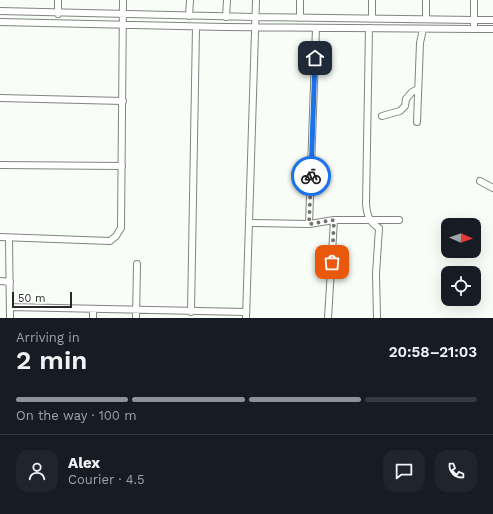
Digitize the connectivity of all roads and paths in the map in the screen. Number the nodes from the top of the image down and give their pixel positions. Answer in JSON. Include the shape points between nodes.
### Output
{"nodes":[{"id":1,"x":58,"y":0,"type":"edge"},
{"id":2,"x":123,"y":0,"type":"edge"},
{"id":3,"x":190,"y":0,"type":"edge"},
{"id":4,"x":227,"y":0,"type":"edge"},
{"id":5,"x":256,"y":0,"type":"edge"},
{"id":6,"x":300,"y":0,"type":"edge"},
{"id":7,"x":372,"y":0,"type":"edge"},
{"id":8,"x":426,"y":0,"type":"edge"},
{"id":9,"x":474,"y":0,"type":"edge"},
{"id":10,"x":0,"y":12,"type":"edge"},
{"id":11,"x":58,"y":14,"type":"junction"},
{"id":12,"x":123,"y":14,"type":"junction"},
{"id":13,"x":190,"y":16,"type":"junction"},
{"id":14,"x":226,"y":17,"type":"junction"},
{"id":15,"x":256,"y":18,"type":"junction"},
{"id":16,"x":300,"y":18,"type":"junction"},
{"id":17,"x":372,"y":19,"type":"junction"},
{"id":18,"x":426,"y":20,"type":"junction"},
{"id":19,"x":474,"y":20,"type":"junction"},
{"id":20,"x":493,"y":20,"type":"edge"},
{"id":21,"x":0,"y":22,"type":"edge"},
{"id":22,"x":123,"y":25,"type":"junction"},
{"id":23,"x":196,"y":27,"type":"junction"},
{"id":24,"x":255,"y":27,"type":"junction"},
{"id":25,"x":316,"y":28,"type":"junction"},
{"id":26,"x":369,"y":28,"type":"junction"},
{"id":27,"x":423,"y":29,"type":"junction"},
{"id":28,"x":474,"y":29,"type":"junction"},
{"id":29,"x":493,"y":29,"type":"edge"},
{"id":30,"x":418,"y":89,"type":"junction"},
{"id":31,"x":0,"y":98,"type":"edge"},
{"id":32,"x":123,"y":101,"type":"junction"},
{"id":33,"x":418,"y":106,"type":"junction"},
{"id":34,"x":403,"y":107,"type":"junction"},
{"id":35,"x":382,"y":116,"type":"dead end"},
{"id":36,"x":417,"y":122,"type":"dead end"},
{"id":37,"x":0,"y":165,"type":"edge"},
{"id":38,"x":122,"y":166,"type":"junction"},
{"id":39,"x":480,"y":181,"type":"dead end"},
{"id":40,"x":493,"y":188,"type":"edge"},
{"id":41,"x":334,"y":220,"type":"junction"},
{"id":42,"x":370,"y":220,"type":"junction"},
{"id":43,"x":400,"y":220,"type":"dead end"},
{"id":44,"x":249,"y":223,"type":"junction"},
{"id":45,"x":309,"y":224,"type":"junction"},
{"id":46,"x":0,"y":238,"type":"edge"},
{"id":47,"x":9,"y":238,"type":"junction"},
{"id":48,"x":137,"y":264,"type":"dead end"},
{"id":49,"x":0,"y":282,"type":"edge"},
{"id":50,"x":10,"y":282,"type":"junction"},
{"id":51,"x":10,"y":308,"type":"junction"},
{"id":52,"x":93,"y":309,"type":"junction"},
{"id":53,"x":136,"y":310,"type":"junction"},
{"id":54,"x":191,"y":312,"type":"junction"},
{"id":55,"x":246,"y":315,"type":"edge"},
{"id":56,"x":10,"y":318,"type":"edge"},
{"id":57,"x":93,"y":318,"type":"edge"},
{"id":58,"x":136,"y":318,"type":"edge"},
{"id":59,"x":328,"y":318,"type":"edge"},
{"id":60,"x":376,"y":318,"type":"edge"}],
"edges":[{"from":1,"to":11,"type":"street"},
{"from":2,"to":12,"type":"street"},
{"from":3,"to":13,"type":"street"},
{"from":4,"to":14,"type":"street"},
{"from":5,"to":15,"type":"street"},
{"from":6,"to":16,"type":"street"},
{"from":7,"to":17,"type":"street"},
{"from":8,"to":18,"type":"street"},
{"from":9,"to":19,"type":"street"},
{"from":10,"to":11,"type":"street"},
{"from":11,"to":12,"type":"street"},
{"from":12,"to":13,"type":"street"},
{"from":12,"to":22,"type":"street"},
{"from":13,"to":14,"type":"street"},
{"from":14,"to":15,"type":"street"},
{"from":15,"to":16,"type":"street"},
{"from":15,"to":24,"type":"street"},
{"from":16,"to":17,"type":"street"},
{"from":17,"to":18,"type":"street"},
{"from":18,"to":19,"type":"street"},
{"from":19,"to":20,"type":"street"},
{"from":19,"to":28,"type":"street"},
{"from":21,"to":22,"type":"street"},
{"from":22,"to":23,"type":"street"},
{"from":22,"to":32,"type":"street"},
{"from":23,"to":24,"type":"street"},
{"from":23,"to":54,"type":"street"},
{"from":24,"to":25,"type":"street"},
{"from":24,"to":44,"type":"street"},
{"from":25,"to":26,"type":"street"},
{"from":25,"to":45,"type":"street"},
{"from":26,"to":27,"type":"street"},
{"from":26,"to":42,"type":"street","via":[[366,204]]},
{"from":27,"to":28,"type":"street"},
{"from":27,"to":30,"type":"street"},
{"from":28,"to":29,"type":"street"},
{"from":30,"to":33,"type":"street"},
{"from":30,"to":34,"type":"street","via":[[406,99]]},
{"from":31,"to":32,"type":"street"},
{"from":32,"to":38,"type":"street"},
{"from":33,"to":34,"type":"street"},
{"from":33,"to":36,"type":"street"},
{"from":34,"to":35,"type":"street","via":[[400,111]]},
{"from":37,"to":38,"type":"street"},
{"from":38,"to":47,"type":"street","via":[[121,228],[110,241]]},
{"from":39,"to":40,"type":"street"},
{"from":41,"to":42,"type":"street"},
{"from":41,"to":45,"type":"street"},
{"from":41,"to":59,"type":"street"},
{"from":42,"to":43,"type":"street"},
{"from":42,"to":60,"type":"street","via":[[372,225],[379,228]]},
{"from":44,"to":45,"type":"street"},
{"from":44,"to":55,"type":"street"},
{"from":46,"to":47,"type":"street"},
{"from":47,"to":50,"type":"street"},
{"from":48,"to":53,"type":"street"},
{"from":49,"to":50,"type":"street"},
{"from":50,"to":51,"type":"street"},
{"from":51,"to":52,"type":"street"},
{"from":51,"to":56,"type":"street"},
{"from":52,"to":53,"type":"street"},
{"from":52,"to":57,"type":"street"},
{"from":53,"to":54,"type":"street"},
{"from":53,"to":58,"type":"street"},
{"from":54,"to":55,"type":"street"}]}
